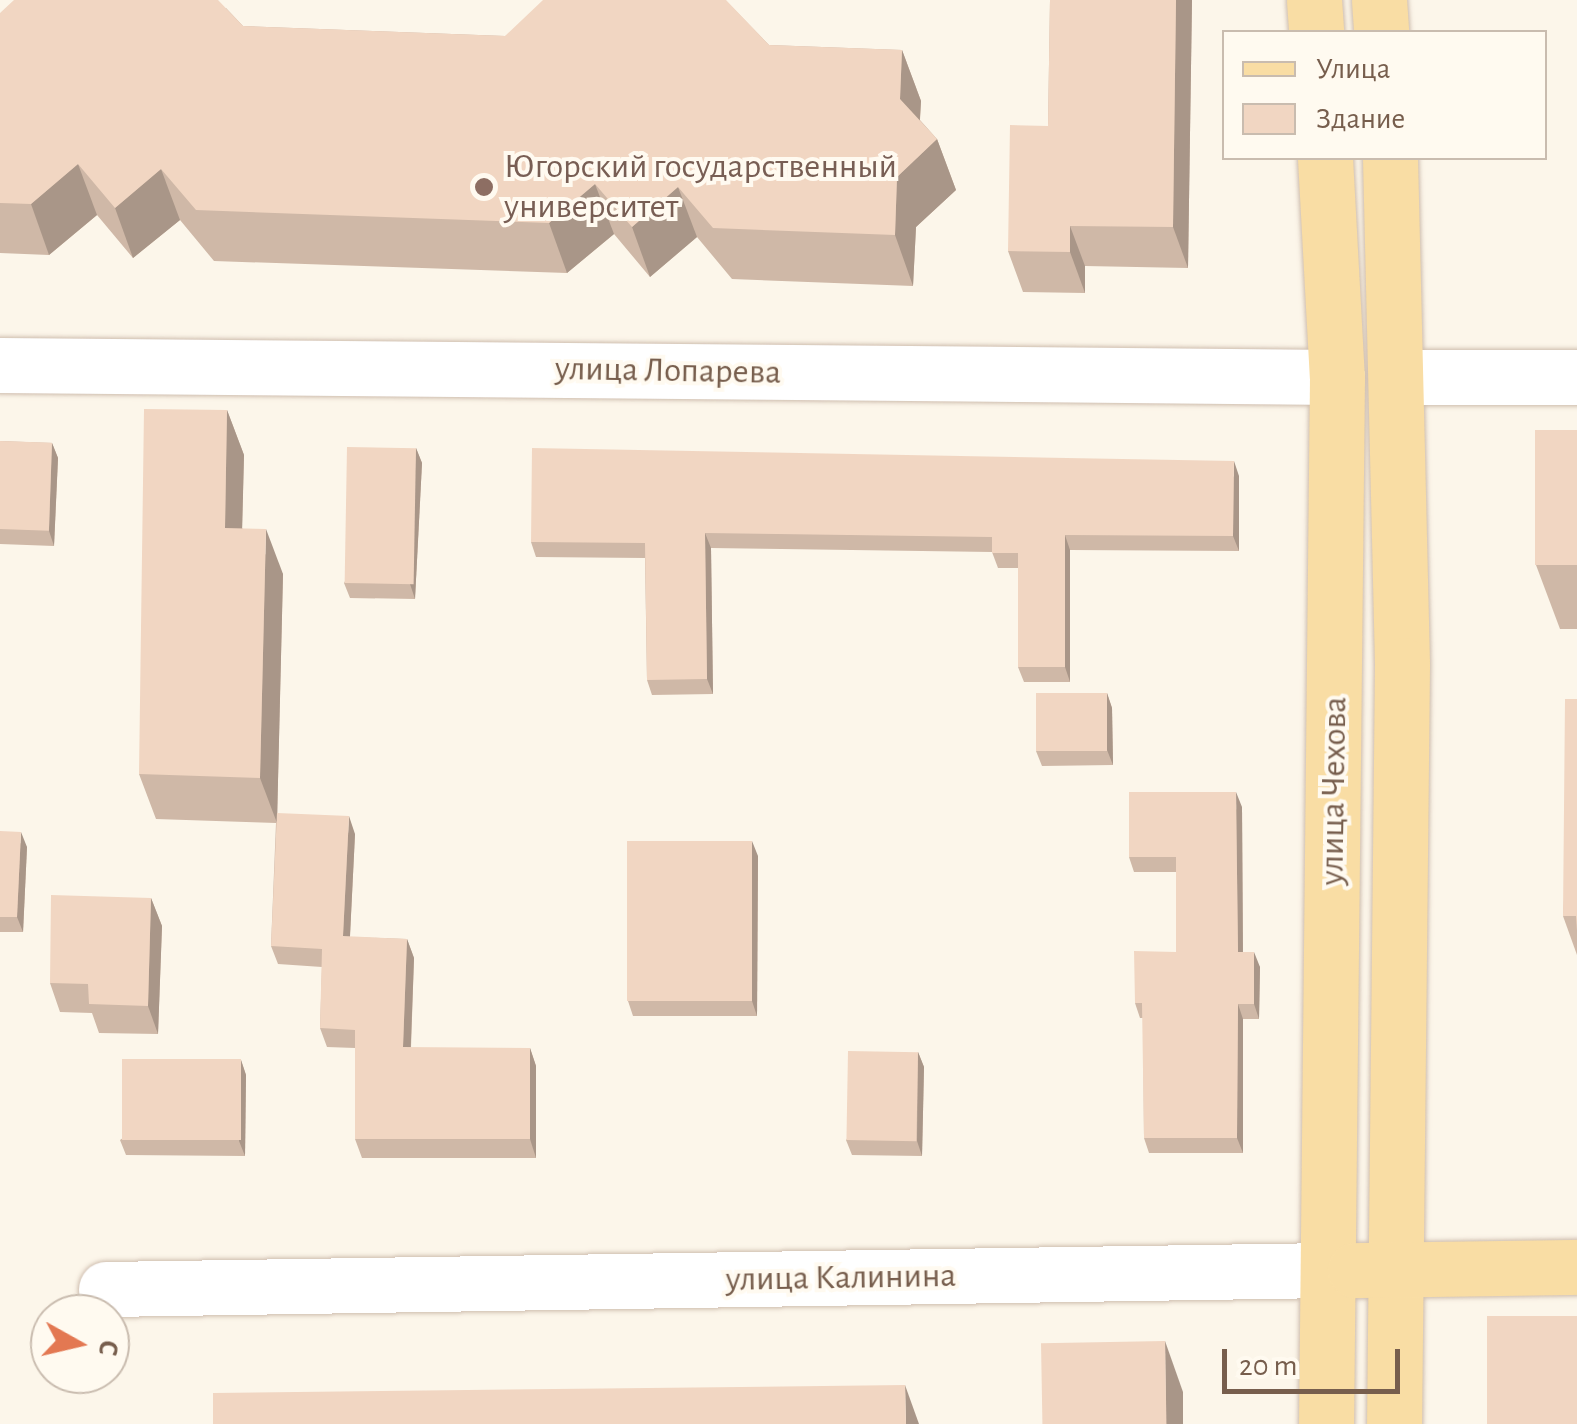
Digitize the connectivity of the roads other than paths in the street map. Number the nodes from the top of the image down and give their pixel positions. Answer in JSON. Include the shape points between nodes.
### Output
{"nodes":[{"id":1,"x":1314,"y":0,"type":"edge"},
{"id":2,"x":1379,"y":0,"type":"edge"},
{"id":3,"x":1316,"y":30,"type":"edge"},
{"id":4,"x":1381,"y":30,"type":"edge"},
{"id":5,"x":1326,"y":160,"type":"edge"},
{"id":6,"x":1390,"y":160,"type":"edge"},
{"id":7,"x":0,"y":365,"type":"edge"},
{"id":8,"x":1337,"y":377,"type":"junction"},
{"id":9,"x":1399,"y":377,"type":"junction"},
{"id":10,"x":1577,"y":377,"type":"edge"},
{"id":11,"x":1577,"y":1267,"type":"edge"},
{"id":12,"x":1393,"y":1269,"type":"junction"},
{"id":13,"x":1324,"y":1270,"type":"junction"},
{"id":14,"x":106,"y":1289,"type":"dead end"},
{"id":15,"x":1326,"y":1424,"type":"edge"},
{"id":16,"x":1394,"y":1424,"type":"edge"}],
"edges":[{"from":1,"to":3,"type":"main road"},
{"from":2,"to":4,"type":"main road"},
{"from":5,"to":8,"type":"main road","name":"улица Чехова"},
{"from":6,"to":9,"type":"main road","name":"улица Чехова"},
{"from":7,"to":8,"type":"street","name":"улица Лопарева"},
{"from":8,"to":13,"type":"main road","name":"улица Чехова"},
{"from":9,"to":10,"type":"street"},
{"from":9,"to":12,"type":"main road","name":"улица Чехова"},
{"from":11,"to":12,"type":"main road","name":"улица Калинина"},
{"from":12,"to":13,"type":"main road","name":"улица Калинина"},
{"from":12,"to":16,"type":"main road","name":"улица Чехова"},
{"from":13,"to":14,"type":"street","name":"улица Калинина"},
{"from":13,"to":15,"type":"main road","name":"улица Чехова"}]}
